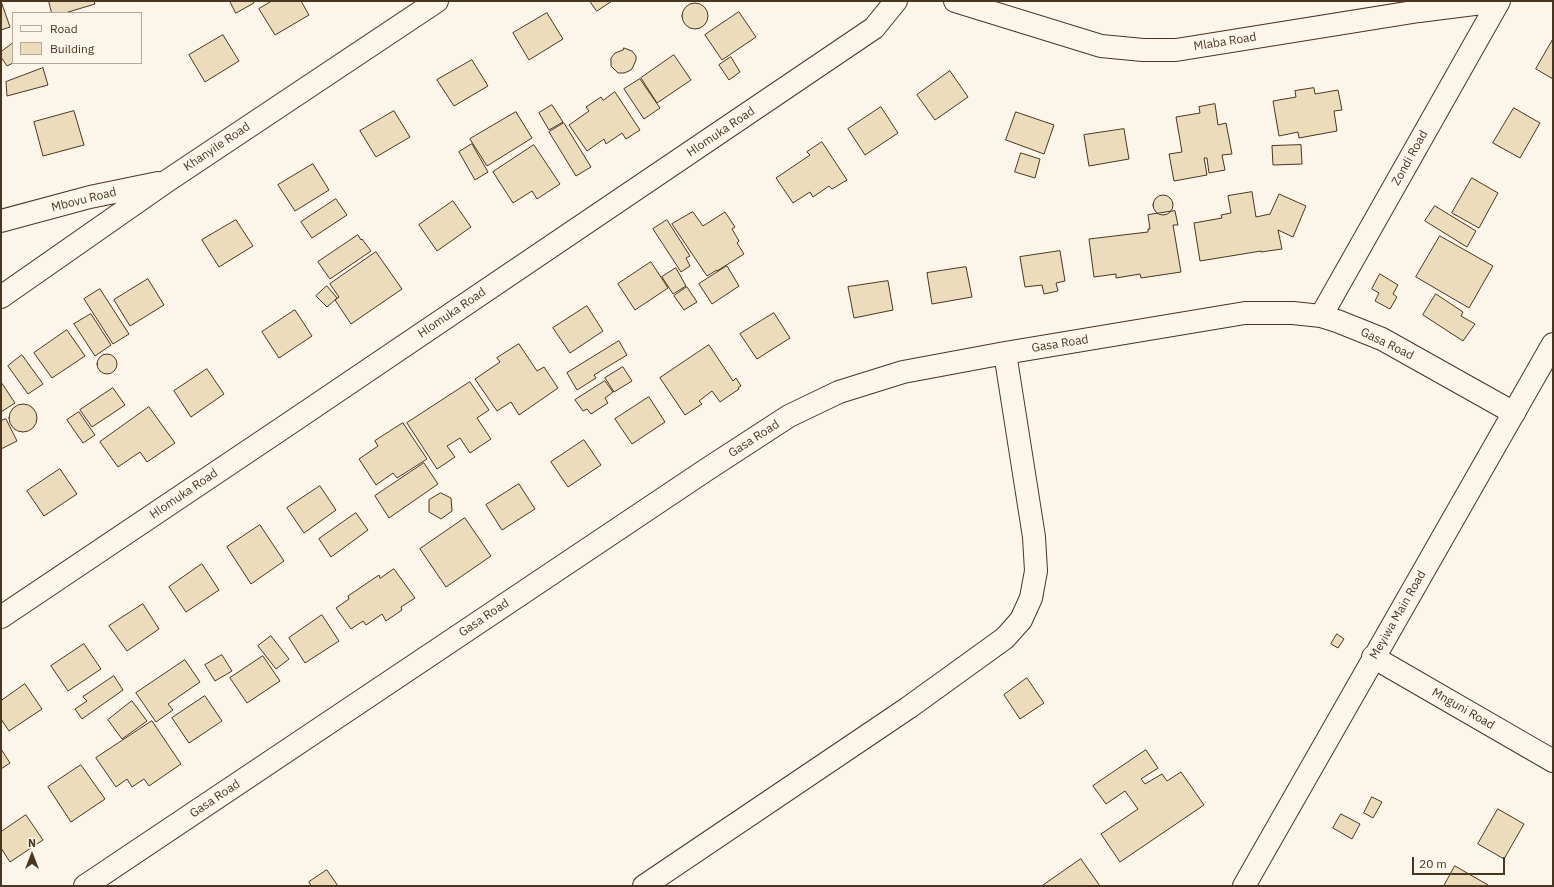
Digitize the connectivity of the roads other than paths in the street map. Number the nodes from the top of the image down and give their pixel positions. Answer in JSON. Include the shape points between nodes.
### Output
{"nodes":[{"id":1,"x":436,"y":1,"type":"edge"},
{"id":2,"x":896,"y":1,"type":"edge"},
{"id":3,"x":955,"y":1,"type":"edge"},
{"id":4,"x":1498,"y":1,"type":"edge"},
{"id":5,"x":167,"y":181,"type":"junction"},
{"id":6,"x":1,"y":221,"type":"edge"},
{"id":7,"x":1,"y":297,"type":"edge"},
{"id":8,"x":1321,"y":316,"type":"junction"},
{"id":9,"x":1553,"y":344,"type":"edge"},
{"id":10,"x":1005,"y":353,"type":"junction"},
{"id":11,"x":1514,"y":413,"type":"junction"},
{"id":12,"x":1,"y":617,"type":"edge"},
{"id":13,"x":1373,"y":657,"type":"junction"},
{"id":14,"x":1553,"y":761,"type":"edge"},
{"id":15,"x":95,"y":883,"type":"edge"},
{"id":16,"x":644,"y":886,"type":"edge"},
{"id":17,"x":1244,"y":886,"type":"edge"}],
"edges":[{"from":1,"to":5,"type":"street","name":"Khanyile Road"},
{"from":2,"to":12,"type":"street","name":"Hlomuka Road","via":[[874,28]]},
{"from":3,"to":4,"type":"street","name":"Mlaba Road","via":[[1101,46],[1176,50]]},
{"from":4,"to":8,"type":"street","name":"Zondi Road"},
{"from":5,"to":6,"type":"street","name":"Mbovu Road","via":[[90,197]]},
{"from":5,"to":7,"type":"street","name":"Khanyile Road"},
{"from":8,"to":10,"type":"street","name":"Gasa Road","via":[[1292,312],[1245,313]]},
{"from":8,"to":11,"type":"street","name":"Gasa Road","via":[[1382,339]]},
{"from":9,"to":11,"type":"street","name":"Meyiwa Main Road"},
{"from":10,"to":15,"type":"street","name":"Gasa Road","via":[[903,372],[839,392],[789,416]]},
{"from":10,"to":16,"type":"street","via":[[1034,537],[1036,571],[1031,598],[1021,620],[1005,638],[908,708]]},
{"from":11,"to":13,"type":"street","name":"Meyiwa Main Road"},
{"from":13,"to":14,"type":"street","name":"Mnguni Road"},
{"from":13,"to":17,"type":"street","name":"Meyiwa Main Road"}]}
